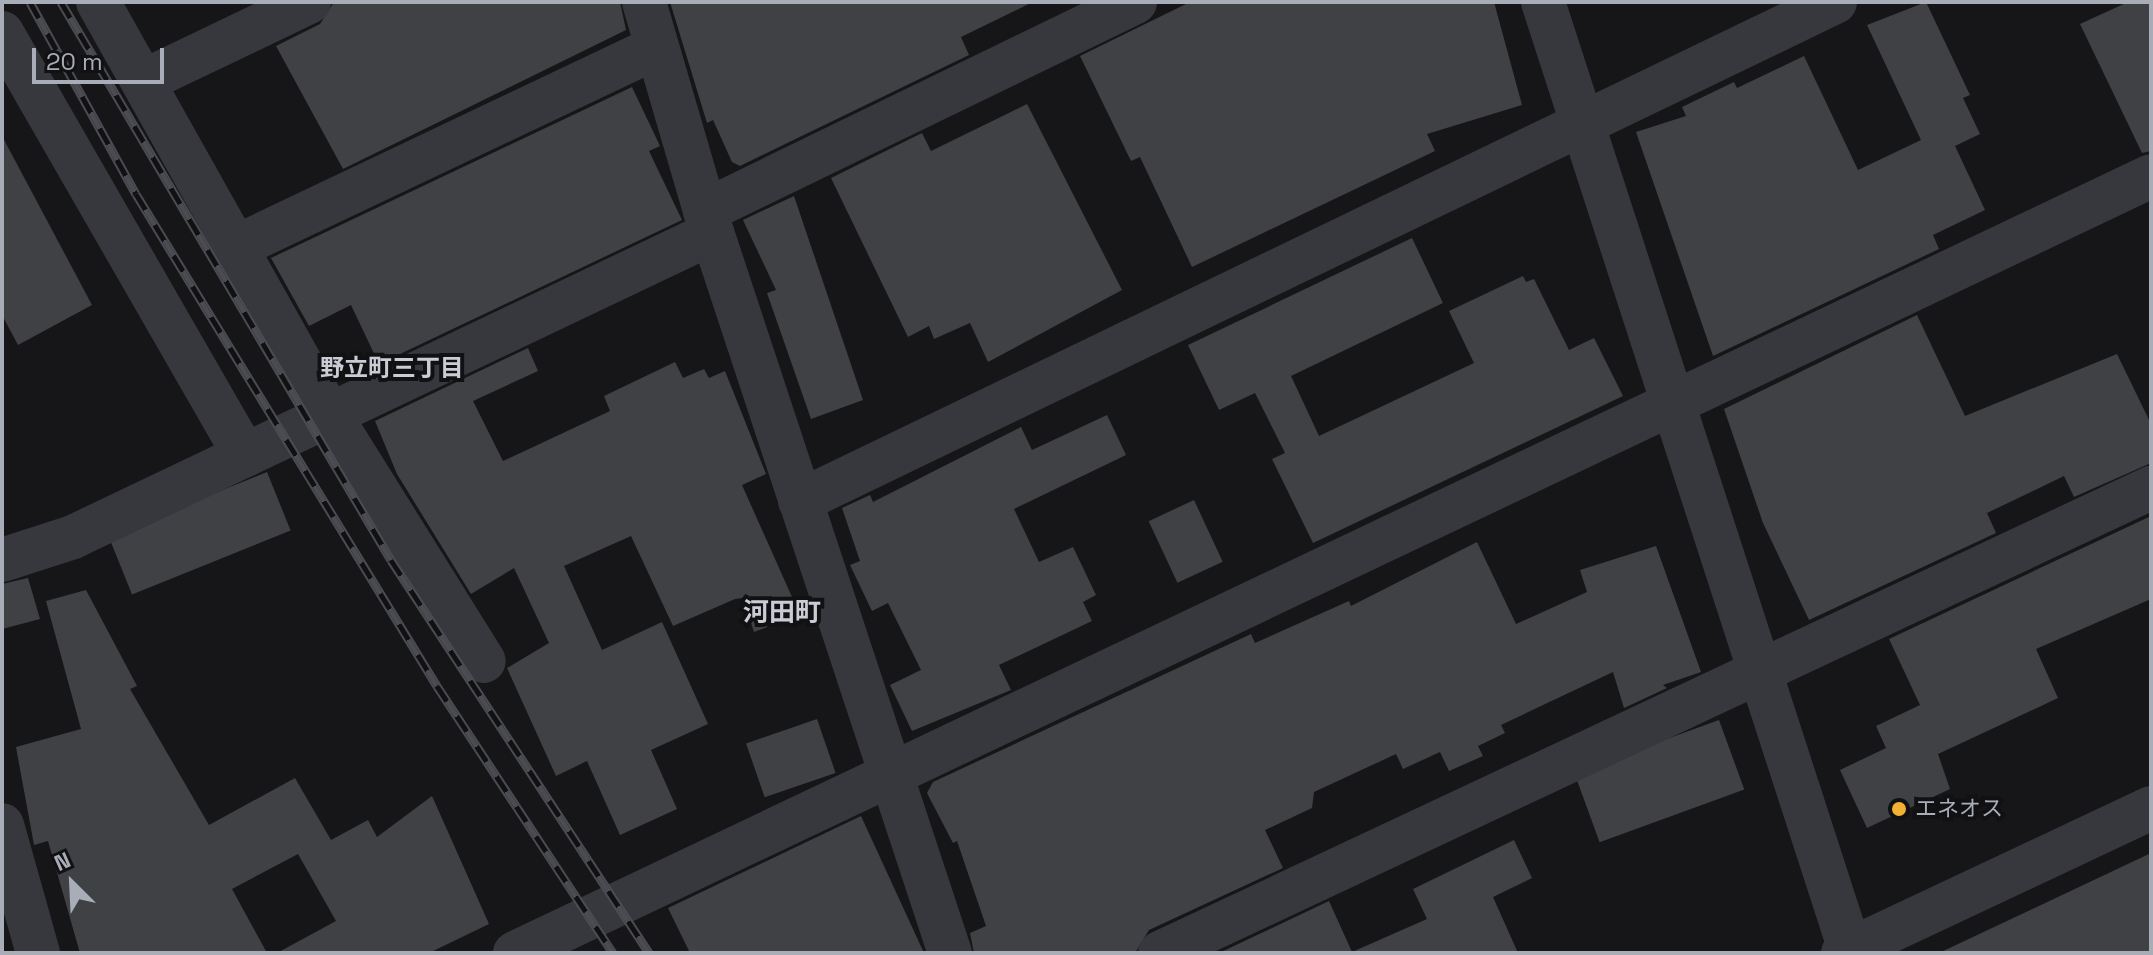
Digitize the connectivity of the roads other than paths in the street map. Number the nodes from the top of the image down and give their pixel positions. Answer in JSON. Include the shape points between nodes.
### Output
{"nodes":[{"id":1,"x":98,"y":2,"type":"edge"},
{"id":2,"x":309,"y":2,"type":"edge"},
{"id":3,"x":644,"y":2,"type":"edge"},
{"id":4,"x":1135,"y":2,"type":"edge"},
{"id":5,"x":1543,"y":2,"type":"edge"},
{"id":6,"x":1835,"y":2,"type":"edge"},
{"id":7,"x":2,"y":33,"type":"edge"},
{"id":8,"x":657,"y":47,"type":"junction"},
{"id":9,"x":144,"y":81,"type":"junction"},
{"id":10,"x":1582,"y":121,"type":"junction"},
{"id":11,"x":2151,"y":176,"type":"edge"},
{"id":12,"x":708,"y":222,"type":"junction"},
{"id":13,"x":236,"y":247,"type":"junction"},
{"id":14,"x":1671,"y":401,"type":"junction"},
{"id":15,"x":330,"y":415,"type":"junction"},
{"id":16,"x":245,"y":455,"type":"junction"},
{"id":17,"x":2151,"y":488,"type":"edge"},
{"id":18,"x":800,"y":501,"type":"junction"},
{"id":19,"x":2,"y":560,"type":"edge"},
{"id":20,"x":484,"y":661,"type":"dead end"},
{"id":21,"x":1758,"y":672,"type":"junction"},
{"id":22,"x":890,"y":771,"type":"junction"},
{"id":23,"x":2151,"y":808,"type":"edge"},
{"id":24,"x":2,"y":825,"type":"edge"},
{"id":25,"x":1848,"y":952,"type":"edge"},
{"id":26,"x":38,"y":953,"type":"edge"},
{"id":27,"x":515,"y":953,"type":"edge"},
{"id":28,"x":950,"y":953,"type":"edge"},
{"id":29,"x":1160,"y":953,"type":"edge"}],
"edges":[{"from":1,"to":9,"type":"street"},
{"from":2,"to":9,"type":"street"},
{"from":3,"to":8,"type":"street"},
{"from":4,"to":12,"type":"street"},
{"from":5,"to":10,"type":"street"},
{"from":6,"to":10,"type":"street"},
{"from":7,"to":16,"type":"street"},
{"from":8,"to":12,"type":"street"},
{"from":8,"to":13,"type":"street"},
{"from":9,"to":13,"type":"street"},
{"from":10,"to":14,"type":"street"},
{"from":10,"to":18,"type":"street"},
{"from":11,"to":14,"type":"street"},
{"from":12,"to":15,"type":"street"},
{"from":12,"to":18,"type":"street"},
{"from":13,"to":15,"type":"street"},
{"from":14,"to":21,"type":"street"},
{"from":14,"to":22,"type":"street"},
{"from":15,"to":16,"type":"street"},
{"from":15,"to":20,"type":"street"},
{"from":16,"to":19,"type":"street","via":[[73,537]]},
{"from":17,"to":21,"type":"street"},
{"from":18,"to":22,"type":"street"},
{"from":21,"to":25,"type":"street"},
{"from":21,"to":29,"type":"street"},
{"from":22,"to":27,"type":"street"},
{"from":22,"to":28,"type":"street"},
{"from":23,"to":25,"type":"street"},
{"from":24,"to":26,"type":"street"}]}
